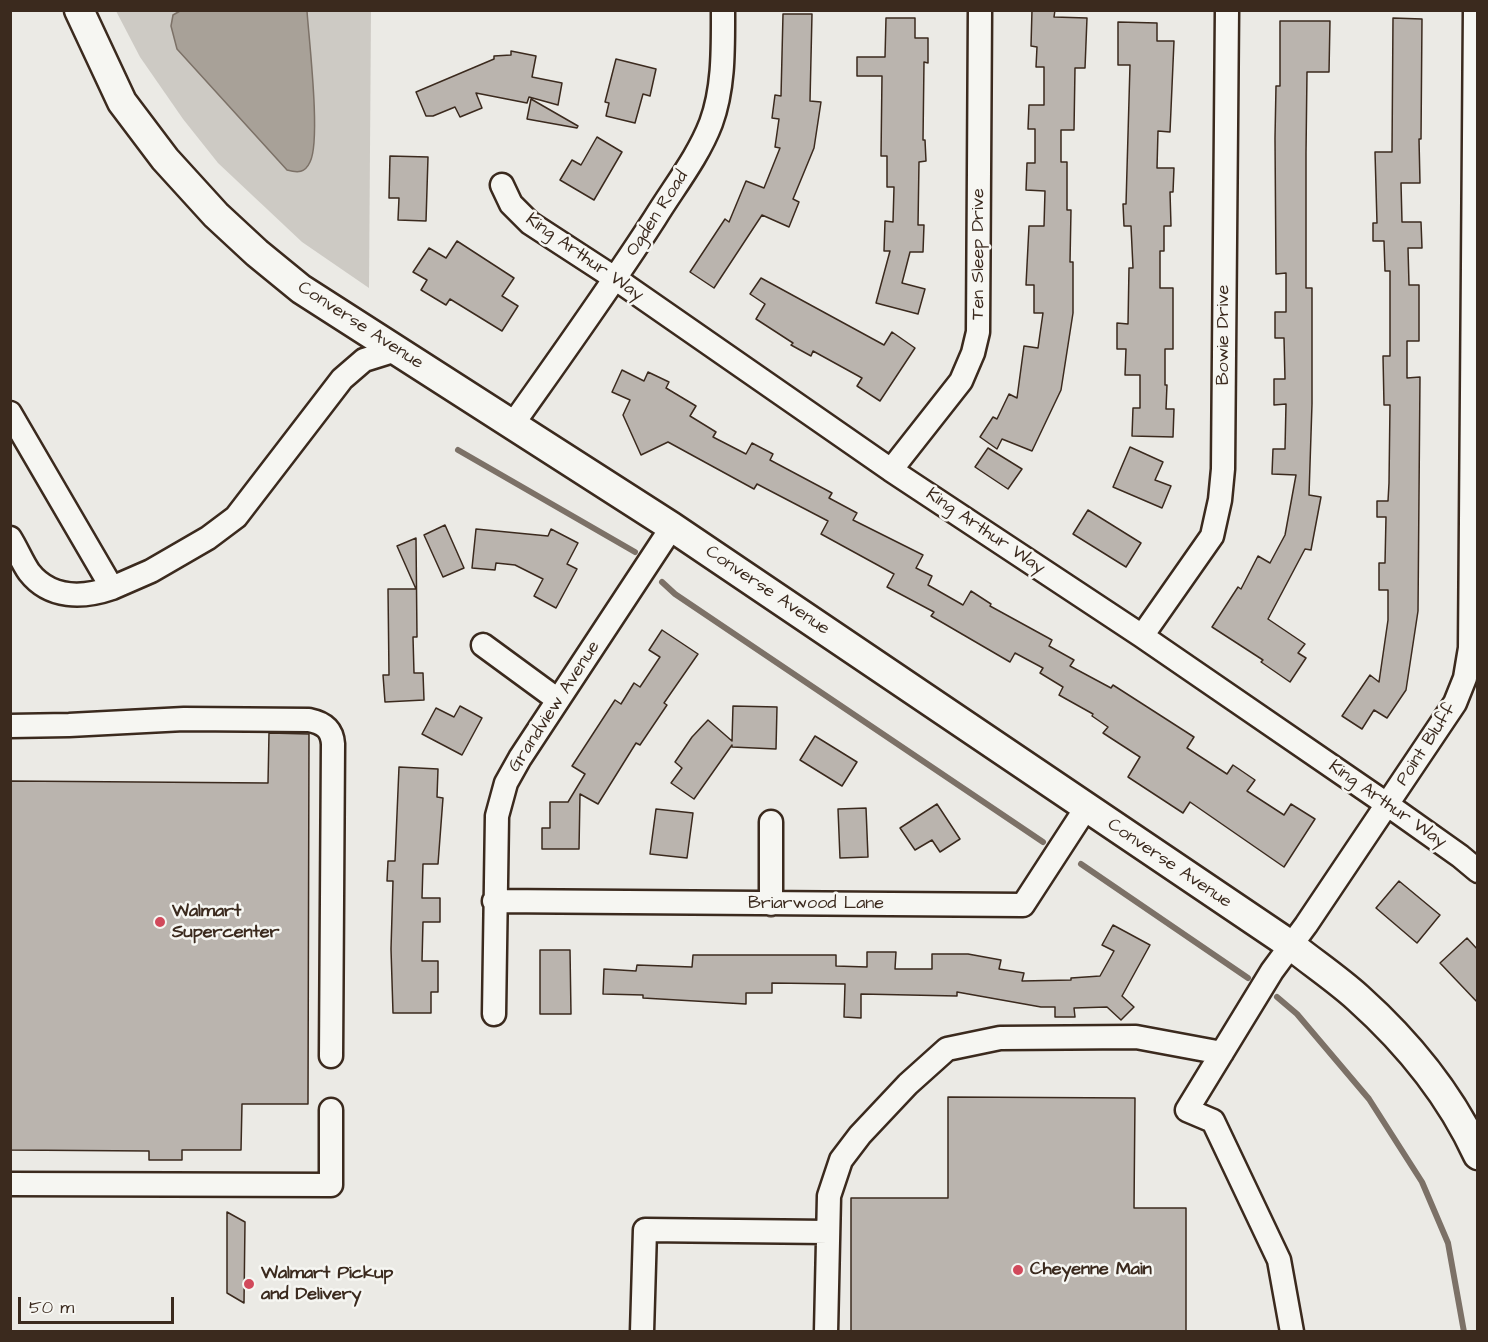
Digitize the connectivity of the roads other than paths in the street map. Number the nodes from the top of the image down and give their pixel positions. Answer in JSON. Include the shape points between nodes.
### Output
{"nodes":[{"id":1,"x":79,"y":10,"type":"edge"},
{"id":2,"x":723,"y":10,"type":"edge"},
{"id":3,"x":980,"y":10,"type":"edge"},
{"id":4,"x":1227,"y":10,"type":"edge"},
{"id":5,"x":1475,"y":10,"type":"edge"},
{"id":6,"x":1476,"y":86,"type":"edge"},
{"id":7,"x":502,"y":185,"type":"dead end"},
{"id":8,"x":616,"y":279,"type":"junction"},
{"id":9,"x":396,"y":350,"type":"junction"},
{"id":10,"x":1474,"y":369,"type":"edge"},
{"id":11,"x":10,"y":413,"type":"edge"},
{"id":12,"x":513,"y":424,"type":"junction"},
{"id":13,"x":891,"y":470,"type":"junction"},
{"id":14,"x":672,"y":527,"type":"junction"},
{"id":15,"x":10,"y":538,"type":"edge"},
{"id":16,"x":112,"y":588,"type":"junction"},
{"id":17,"x":1142,"y":636,"type":"junction"},
{"id":18,"x":483,"y":645,"type":"dead end"},
{"id":19,"x":1474,"y":648,"type":"edge"},
{"id":20,"x":558,"y":700,"type":"junction"},
{"id":21,"x":10,"y":726,"type":"edge"},
{"id":22,"x":1388,"y":805,"type":"junction"},
{"id":23,"x":1086,"y":807,"type":"junction"},
{"id":24,"x":771,"y":822,"type":"dead end"},
{"id":25,"x":1478,"y":871,"type":"edge"},
{"id":26,"x":494,"y":901,"type":"junction"},
{"id":27,"x":771,"y":904,"type":"junction"},
{"id":28,"x":1292,"y":946,"type":"junction"},
{"id":29,"x":494,"y":1014,"type":"dead end"},
{"id":30,"x":1222,"y":1053,"type":"junction"},
{"id":31,"x":332,"y":1056,"type":"dead end"},
{"id":32,"x":331,"y":1110,"type":"dead end"},
{"id":33,"x":1478,"y":1155,"type":"edge"},
{"id":34,"x":10,"y":1184,"type":"edge"},
{"id":35,"x":828,"y":1232,"type":"junction"},
{"id":36,"x":642,"y":1332,"type":"edge"},
{"id":37,"x":826,"y":1332,"type":"edge"},
{"id":38,"x":1292,"y":1332,"type":"edge"}],
"edges":[{"from":1,"to":9,"type":"main road","name":"Converse Avenue","via":[[122,102],[165,159],[216,215],[301,289]]},
{"from":2,"to":8,"type":"street","name":"Ogden Road","via":[[723,56],[711,123],[689,165]]},
{"from":3,"to":13,"type":"street","name":"Ten Sleep Drive","via":[[978,332],[961,381]]},
{"from":4,"to":17,"type":"street","name":"Bowie Drive","via":[[1221,500],[1212,536]]},
{"from":5,"to":6,"type":"street","name":"Point Bluff"},
{"from":6,"to":10,"type":"street","name":"Point Bluff"},
{"from":7,"to":8,"type":"street","name":"King Arthur Way","via":[[511,204],[530,223]]},
{"from":8,"to":12,"type":"street","name":"Ogden Road"},
{"from":8,"to":13,"type":"street","name":"King Arthur Way"},
{"from":9,"to":12,"type":"main road","name":"Converse Avenue"},
{"from":9,"to":16,"type":"street","via":[[364,360],[342,379],[236,518],[151,571]]},
{"from":10,"to":19,"type":"street","name":"Point Bluff"},
{"from":11,"to":16,"type":"street"},
{"from":12,"to":14,"type":"main road","name":"Converse Avenue"},
{"from":13,"to":17,"type":"street","name":"King Arthur Way"},
{"from":14,"to":20,"type":"street","name":"Grandview Avenue"},
{"from":14,"to":23,"type":"main road","name":"Converse Avenue"},
{"from":15,"to":16,"type":"street","via":[[29,572],[46,588],[83,595]]},
{"from":17,"to":22,"type":"street","name":"King Arthur Way"},
{"from":18,"to":20,"type":"street"},
{"from":19,"to":22,"type":"street","name":"Point Bluff","via":[[1455,702]]},
{"from":20,"to":26,"type":"street","name":"Grandview Avenue","via":[[506,783],[497,816]]},
{"from":21,"to":31,"type":"street","via":[[184,719],[309,720],[325,725],[333,744]]},
{"from":22,"to":25,"type":"street","name":"King Arthur Way"},
{"from":22,"to":28,"type":"street","name":"Point Bluff"},
{"from":23,"to":27,"type":"street","name":"Briarwood Lane","via":[[1023,904]]},
{"from":23,"to":28,"type":"main road","name":"Converse Avenue"},
{"from":24,"to":27,"type":"street"},
{"from":26,"to":27,"type":"street","name":"Briarwood Lane"},
{"from":26,"to":29,"type":"street","name":"Grandview Avenue"},
{"from":28,"to":30,"type":"street","name":"Point Bluff","via":[[1272,971]]},
{"from":28,"to":33,"type":"main road","name":"Converse Avenue","via":[[1357,997],[1404,1044],[1443,1092]]},
{"from":30,"to":35,"type":"street","via":[[1136,1036],[1000,1038],[947,1049],[908,1084],[841,1160],[829,1196]]},
{"from":30,"to":38,"type":"street","name":"Point Bluff","via":[[1187,1110],[1213,1121],[1279,1260]]},
{"from":32,"to":34,"type":"street","via":[[331,1185]]},
{"from":35,"to":36,"type":"street","via":[[645,1230]]},
{"from":35,"to":37,"type":"street"}]}
